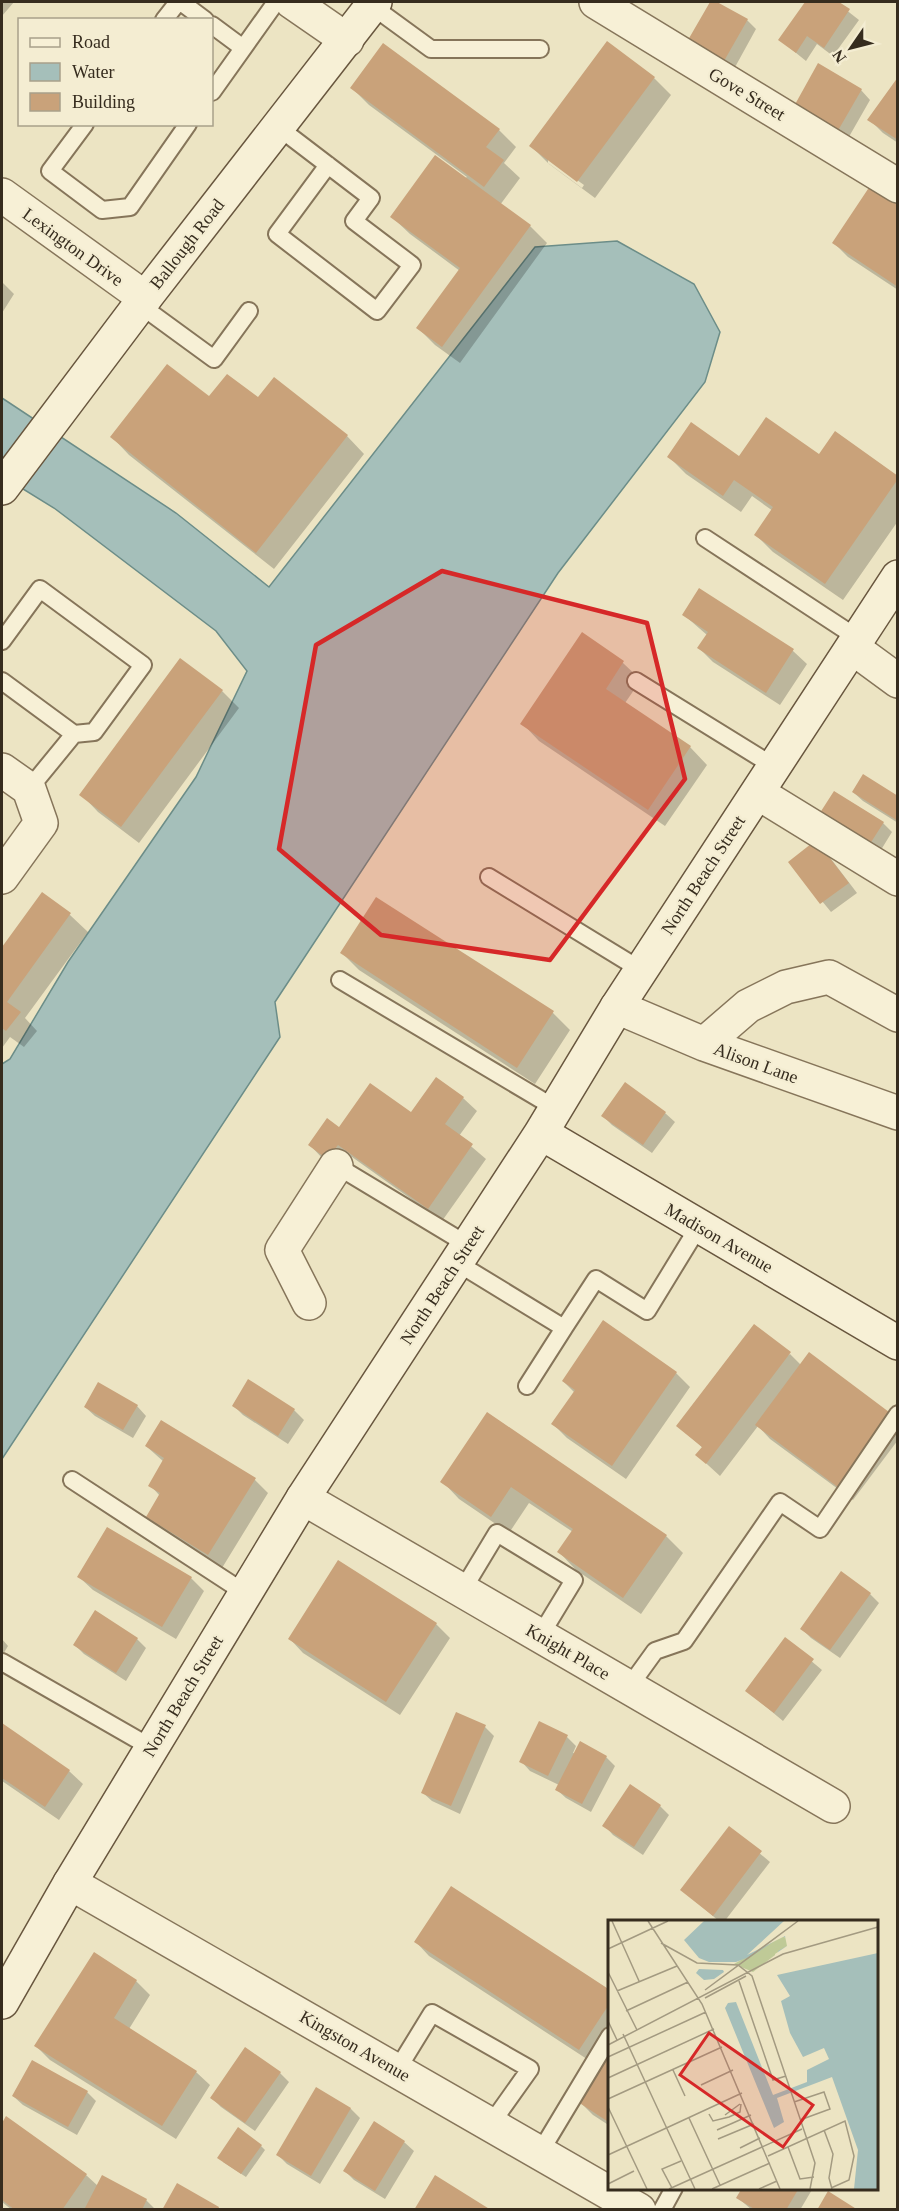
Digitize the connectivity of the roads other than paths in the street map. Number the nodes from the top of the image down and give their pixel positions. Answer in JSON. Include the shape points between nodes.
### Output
{"nodes":[{"id":1,"x":179,"y":2,"type":"edge"},
{"id":2,"x":276,"y":2,"type":"edge"},
{"id":3,"x":292,"y":2,"type":"edge"},
{"id":4,"x":596,"y":2,"type":"edge"},
{"id":5,"x":374,"y":4,"type":"edge"},
{"id":6,"x":166,"y":18,"type":"edge"},
{"id":7,"x":202,"y":18,"type":"edge"},
{"id":8,"x":213,"y":26,"type":"edge"},
{"id":9,"x":347,"y":40,"type":"junction"},
{"id":10,"x":243,"y":48,"type":"junction"},
{"id":11,"x":540,"y":49,"type":"dead end"},
{"id":12,"x":213,"y":91,"type":"edge"},
{"id":13,"x":84,"y":126,"type":"edge"},
{"id":14,"x":187,"y":126,"type":"edge"},
{"id":15,"x":278,"y":127,"type":"junction"},
{"id":16,"x":328,"y":165,"type":"junction"},
{"id":17,"x":897,"y":186,"type":"edge"},
{"id":18,"x":2,"y":195,"type":"edge"},
{"id":19,"x":142,"y":301,"type":"junction"},
{"id":20,"x":249,"y":311,"type":"dead end"},
{"id":21,"x":2,"y":488,"type":"edge"},
{"id":22,"x":705,"y":538,"type":"dead end"},
{"id":23,"x":897,"y":578,"type":"edge"},
{"id":24,"x":2,"y":641,"type":"edge"},
{"id":25,"x":856,"y":643,"type":"junction"},
{"id":26,"x":2,"y":681,"type":"edge"},
{"id":27,"x":636,"y":681,"type":"dead end"},
{"id":28,"x":897,"y":681,"type":"edge"},
{"id":29,"x":74,"y":734,"type":"junction"},
{"id":30,"x":2,"y":770,"type":"edge"},
{"id":31,"x":766,"y":780,"type":"junction"},
{"id":32,"x":30,"y":789,"type":"junction"},
{"id":33,"x":2,"y":877,"type":"edge"},
{"id":34,"x":489,"y":877,"type":"dead end"},
{"id":35,"x":897,"y":879,"type":"edge"},
{"id":36,"x":641,"y":970,"type":"junction"},
{"id":37,"x":340,"y":980,"type":"dead end"},
{"id":38,"x":617,"y":1007,"type":"junction"},
{"id":39,"x":897,"y":1015,"type":"edge"},
{"id":40,"x":704,"y":1044,"type":"junction"},
{"id":41,"x":897,"y":1113,"type":"edge"},
{"id":42,"x":548,"y":1121,"type":"junction"},
{"id":43,"x":333,"y":1164,"type":"joint"},
{"id":44,"x":699,"y":1226,"type":"junction"},
{"id":45,"x":462,"y":1253,"type":"junction"},
{"id":46,"x":309,"y":1303,"type":"dead end"},
{"id":47,"x":564,"y":1328,"type":"junction"},
{"id":48,"x":897,"y":1343,"type":"edge"},
{"id":49,"x":527,"y":1386,"type":"dead end"},
{"id":50,"x":897,"y":1414,"type":"edge"},
{"id":51,"x":72,"y":1480,"type":"dead end"},
{"id":52,"x":303,"y":1498,"type":"junction"},
{"id":53,"x":462,"y":1591,"type":"junction"},
{"id":54,"x":245,"y":1593,"type":"junction"},
{"id":55,"x":540,"y":1636,"type":"junction"},
{"id":56,"x":2,"y":1662,"type":"edge"},
{"id":57,"x":629,"y":1687,"type":"junction"},
{"id":58,"x":152,"y":1748,"type":"junction"},
{"id":59,"x":832,"y":1806,"type":"dead end"},
{"id":60,"x":70,"y":1883,"type":"junction"},
{"id":61,"x":2,"y":2002,"type":"edge"},
{"id":62,"x":608,"y":2038,"type":"edge"},
{"id":63,"x":398,"y":2070,"type":"junction"},
{"id":64,"x":491,"y":2124,"type":"junction"},
{"id":65,"x":539,"y":2154,"type":"junction"},
{"id":66,"x":673,"y":2190,"type":"edge"},
{"id":67,"x":639,"y":2210,"type":"edge"},
{"id":68,"x":662,"y":2210,"type":"edge"}],
"edges":[{"from":1,"to":6,"type":"lane"},
{"from":1,"to":7,"type":"lane"},
{"from":2,"to":10,"type":"lane"},
{"from":3,"to":9,"type":"street"},
{"from":4,"to":17,"type":"street","name":"Gove Street"},
{"from":5,"to":9,"type":"street","name":"Ballough Road"},
{"from":5,"to":11,"type":"lane","via":[[431,49]]},
{"from":8,"to":10,"type":"lane"},
{"from":9,"to":15,"type":"street","name":"Ballough Road"},
{"from":10,"to":12,"type":"lane"},
{"from":13,"to":14,"type":"lane","via":[[50,171],[102,210],[130,207]]},
{"from":15,"to":16,"type":"lane"},
{"from":15,"to":19,"type":"street","name":"Ballough Road"},
{"from":16,"to":16,"type":"lane","via":[[277,234],[377,312],[412,265],[354,220],[371,198]]},
{"from":18,"to":19,"type":"street","name":"Lexington Drive"},
{"from":19,"to":20,"type":"lane","via":[[214,359]]},
{"from":19,"to":21,"type":"street","name":"Ballough Road"},
{"from":22,"to":25,"type":"lane"},
{"from":23,"to":25,"type":"street","name":"North Beach Street"},
{"from":24,"to":29,"type":"lane","via":[[40,589],[144,665],[94,732]]},
{"from":25,"to":28,"type":"street"},
{"from":25,"to":31,"type":"street","name":"North Beach Street"},
{"from":26,"to":29,"type":"lane"},
{"from":27,"to":31,"type":"lane"},
{"from":29,"to":32,"type":"lane"},
{"from":30,"to":32,"type":"street"},
{"from":31,"to":35,"type":"street"},
{"from":31,"to":36,"type":"street","name":"North Beach Street"},
{"from":32,"to":33,"type":"street","via":[[41,823]]},
{"from":34,"to":36,"type":"lane"},
{"from":36,"to":38,"type":"street","name":"North Beach Street"},
{"from":37,"to":42,"type":"lane"},
{"from":38,"to":40,"type":"street","name":"Alison Lane"},
{"from":38,"to":42,"type":"street","name":"North Beach Street"},
{"from":39,"to":40,"type":"street","via":[[829,977],[786,987],[748,1006]]},
{"from":40,"to":41,"type":"street","name":"Alison Lane"},
{"from":42,"to":44,"type":"street","name":"Madison Avenue"},
{"from":42,"to":45,"type":"street","name":"North Beach Street"},
{"from":43,"to":45,"type":"lane"},
{"from":43,"to":46,"type":"street","via":[[282,1250]]},
{"from":44,"to":47,"type":"lane","via":[[647,1311],[596,1279]]},
{"from":44,"to":48,"type":"street","name":"Madison Avenue"},
{"from":45,"to":47,"type":"lane"},
{"from":45,"to":52,"type":"street","name":"North Beach Street"},
{"from":47,"to":49,"type":"lane"},
{"from":50,"to":57,"type":"lane","via":[[820,1529],[780,1502],[684,1641],[655,1651]]},
{"from":51,"to":54,"type":"lane"},
{"from":52,"to":53,"type":"street","name":"Knight Place"},
{"from":52,"to":54,"type":"street","name":"North Beach Street"},
{"from":53,"to":55,"type":"street","name":"Knight Place"},
{"from":53,"to":55,"type":"lane","via":[[497,1533],[574,1580]]},
{"from":54,"to":58,"type":"street","name":"North Beach Street"},
{"from":55,"to":57,"type":"street","name":"Knight Place"},
{"from":56,"to":58,"type":"lane"},
{"from":57,"to":59,"type":"street","name":"Knight Place"},
{"from":58,"to":60,"type":"street","name":"North Beach Street"},
{"from":60,"to":61,"type":"street","name":"North Beach Street"},
{"from":60,"to":63,"type":"street","name":"Kingston Avenue"},
{"from":62,"to":65,"type":"lane"},
{"from":63,"to":64,"type":"street","name":"Kingston Avenue"},
{"from":63,"to":64,"type":"lane","via":[[432,2013],[530,2069]]},
{"from":64,"to":65,"type":"street","name":"Kingston Avenue"},
{"from":65,"to":67,"type":"street","name":"Kingston Avenue"},
{"from":66,"to":68,"type":"lane"}]}
